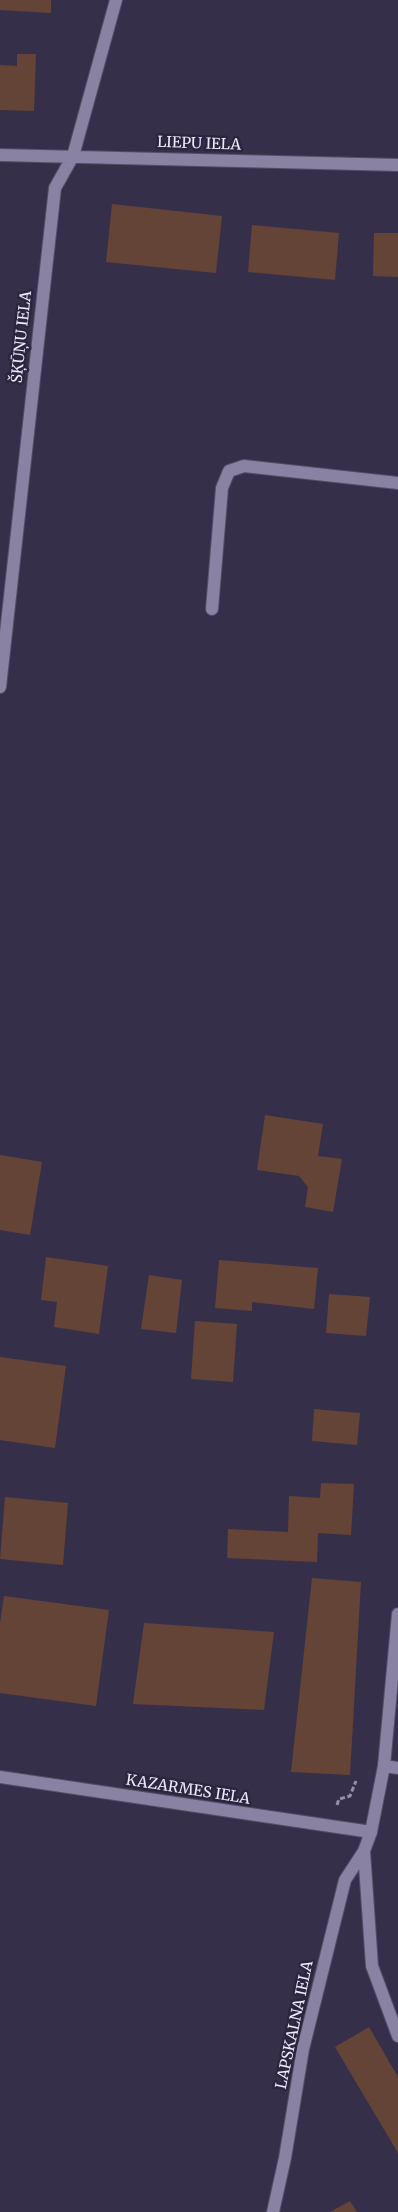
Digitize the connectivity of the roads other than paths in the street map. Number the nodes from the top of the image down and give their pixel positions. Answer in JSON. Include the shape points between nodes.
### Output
{"nodes":[{"id":1,"x":116,"y":0,"type":"edge"},
{"id":2,"x":0,"y":155,"type":"edge"},
{"id":3,"x":73,"y":156,"type":"junction"},
{"id":4,"x":398,"y":166,"type":"edge"},
{"id":5,"x":398,"y":483,"type":"edge"},
{"id":6,"x":212,"y":609,"type":"dead end"},
{"id":7,"x":0,"y":687,"type":"edge"},
{"id":8,"x":398,"y":1614,"type":"edge"},
{"id":9,"x":384,"y":1766,"type":"junction"},
{"id":10,"x":398,"y":1768,"type":"edge"},
{"id":11,"x":0,"y":1777,"type":"edge"},
{"id":12,"x":371,"y":1832,"type":"junction"},
{"id":13,"x":364,"y":1850,"type":"junction"},
{"id":14,"x":398,"y":2036,"type":"edge"},
{"id":15,"x":273,"y":2212,"type":"edge"}],
"edges":[{"from":1,"to":3,"type":"street","name":"ŠĶŪŅU IELA"},
{"from":2,"to":3,"type":"street","name":"LIEPU IELA"},
{"from":3,"to":4,"type":"street","name":"LIEPU IELA"},
{"from":3,"to":7,"type":"street","name":"ŠĶŪŅU IELA","via":[[55,188]]},
{"from":5,"to":6,"type":"street","via":[[244,466],[229,471],[222,488]]},
{"from":8,"to":9,"type":"street","name":"LAPSKALNA IELA"},
{"from":9,"to":10,"type":"street"},
{"from":9,"to":12,"type":"street","name":"LAPSKALNA IELA"},
{"from":11,"to":12,"type":"street","name":"KAZARMES IELA"},
{"from":12,"to":13,"type":"street","name":"LAPSKALNA IELA"},
{"from":13,"to":14,"type":"street","name":"LAPSKALNA IELA","via":[[372,1966]]},
{"from":13,"to":15,"type":"street","name":"LAPSKALNA IELA","via":[[345,1880],[304,2049]]}]}
